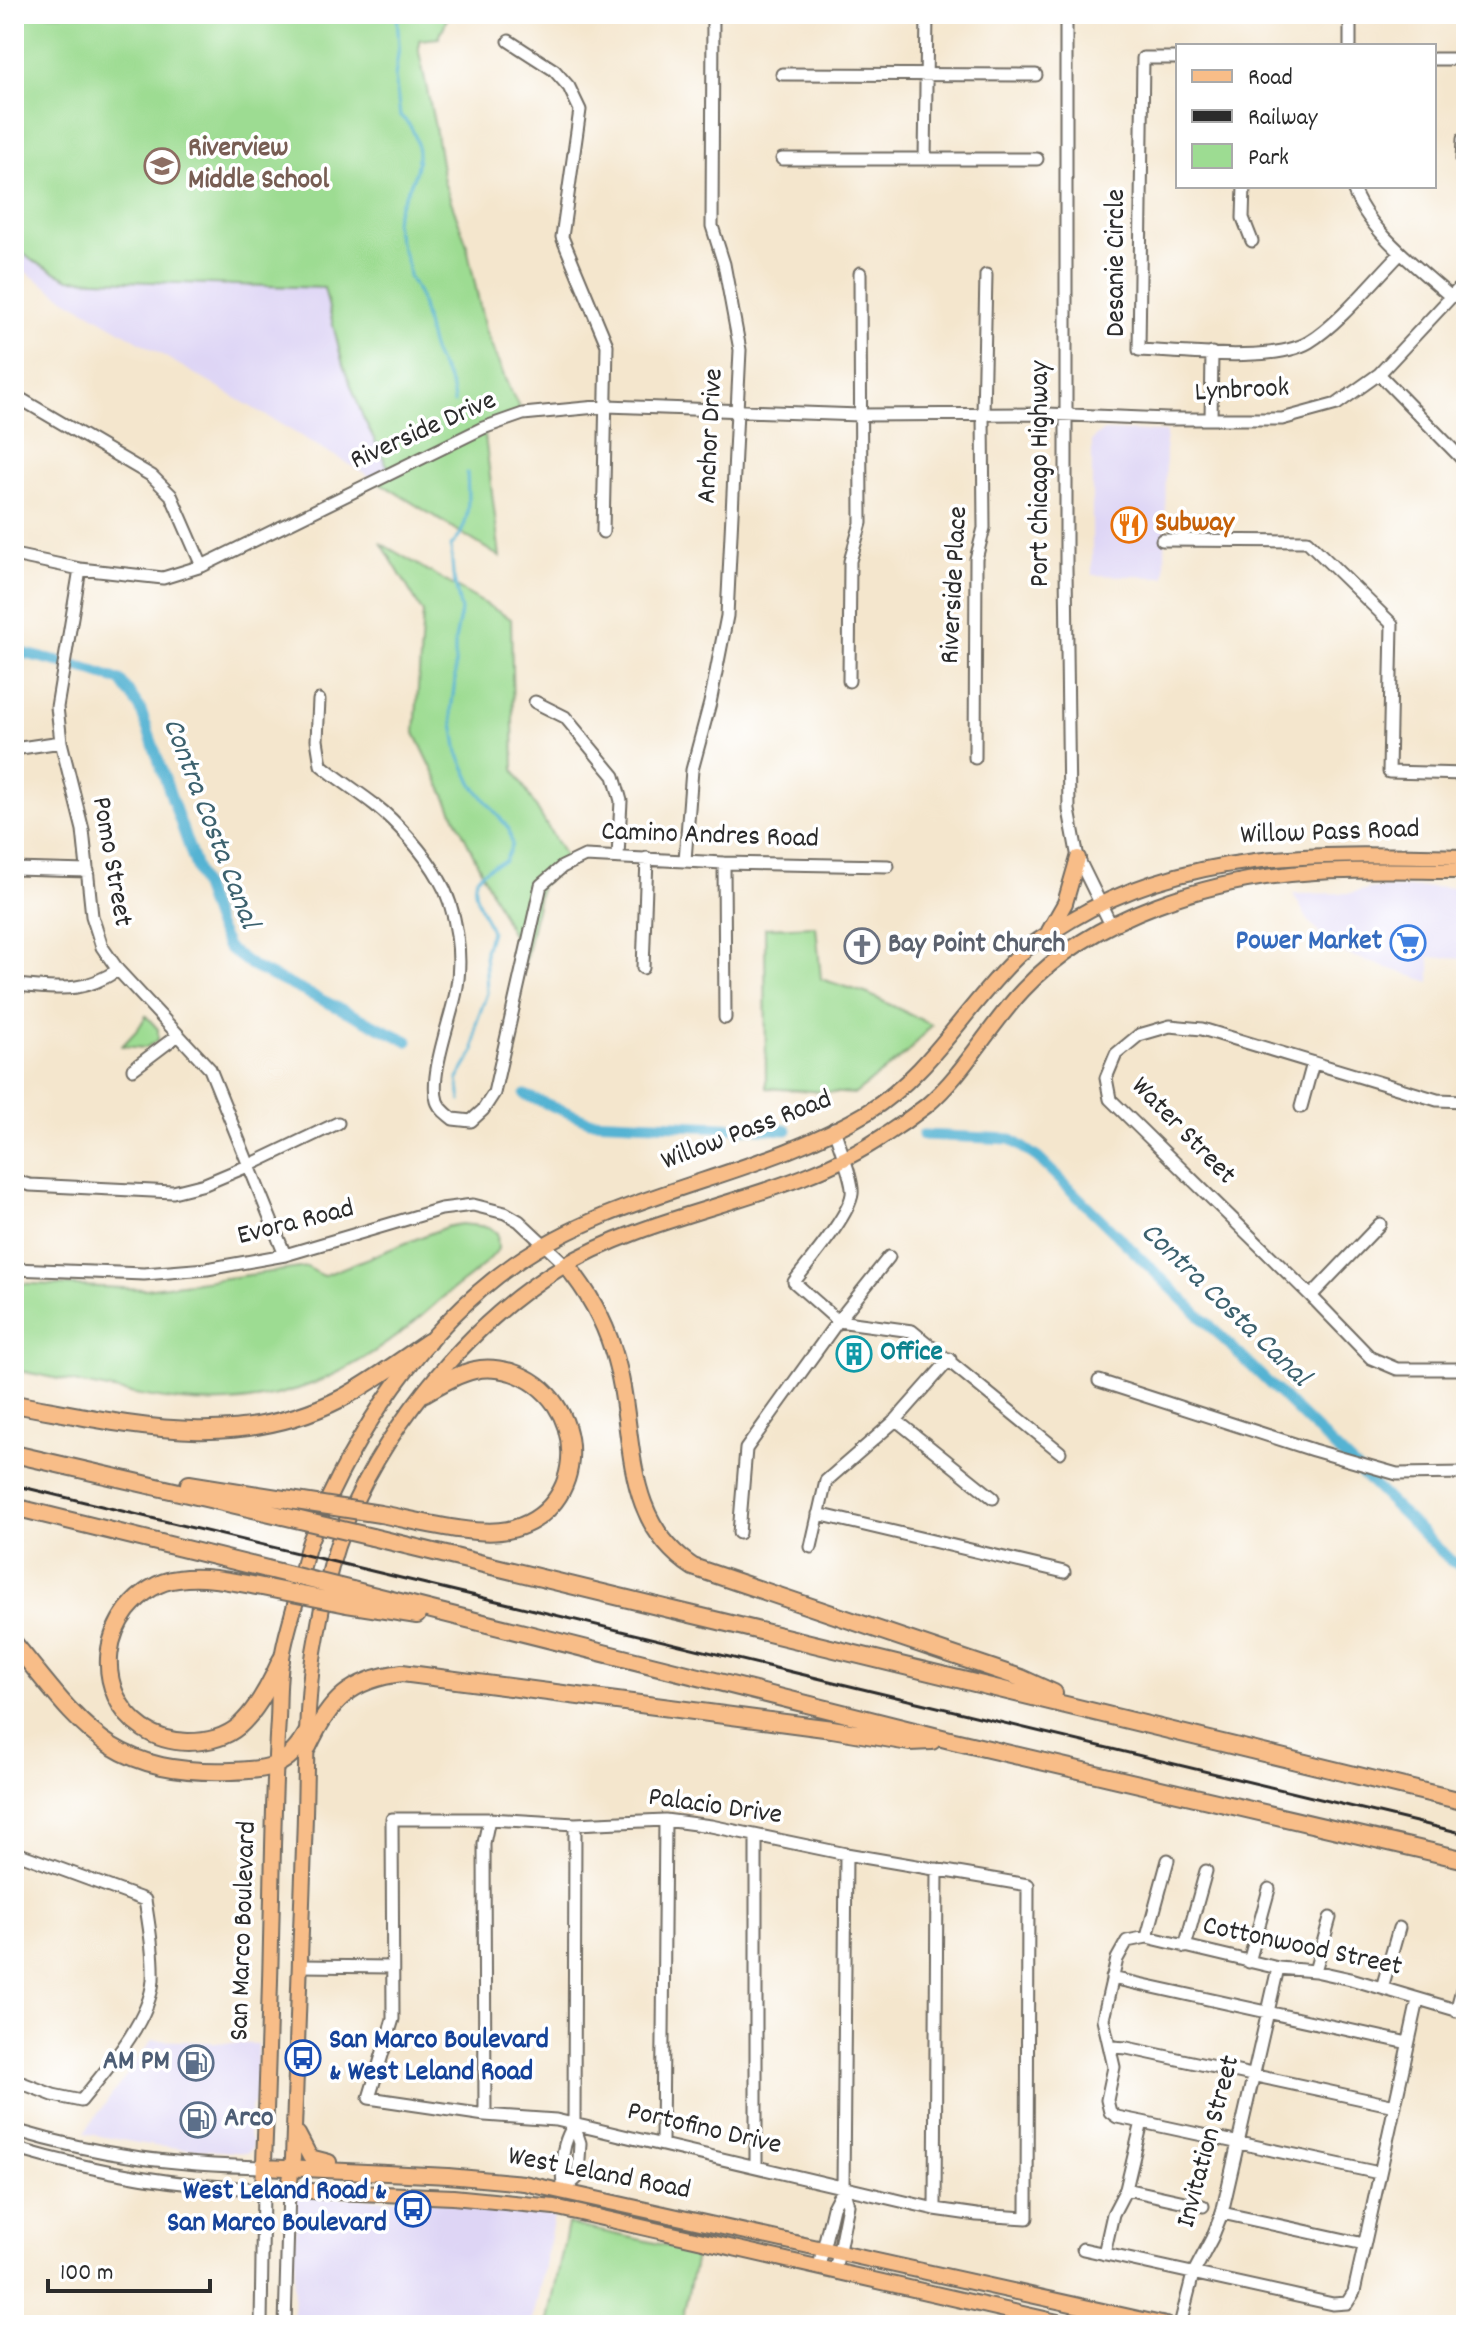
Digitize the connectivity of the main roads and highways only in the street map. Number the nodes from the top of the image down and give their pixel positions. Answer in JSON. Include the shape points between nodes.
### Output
{"nodes":[{"id":1,"x":1466,"y":857,"type":"edge"},
{"id":2,"x":1078,"y":858,"type":"road end"},
{"id":3,"x":1466,"y":871,"type":"edge"},
{"id":4,"x":1047,"y":935,"type":"junction"},
{"id":5,"x":566,"y":1265,"type":"junction"},
{"id":6,"x":428,"y":1342,"type":"junction"},
{"id":7,"x":425,"y":1393,"type":"junction"},
{"id":8,"x":14,"y":1404,"type":"edge"},
{"id":9,"x":16,"y":1454,"type":"edge"},
{"id":10,"x":14,"y":1507,"type":"edge"},
{"id":11,"x":287,"y":1508,"type":"junction"},
{"id":12,"x":310,"y":1542,"type":"joint"},
{"id":13,"x":337,"y":1547,"type":"joint"},
{"id":14,"x":350,"y":1597,"type":"junction"},
{"id":15,"x":14,"y":1643,"type":"edge"},
{"id":16,"x":281,"y":1660,"type":"junction"},
{"id":17,"x":1088,"y":1709,"type":"junction"},
{"id":18,"x":308,"y":1739,"type":"junction"},
{"id":19,"x":954,"y":1741,"type":"junction"},
{"id":20,"x":275,"y":1766,"type":"junction"},
{"id":21,"x":1466,"y":1802,"type":"edge"},
{"id":22,"x":1466,"y":1860,"type":"edge"},
{"id":23,"x":295,"y":2116,"type":"junction"},
{"id":24,"x":264,"y":2167,"type":"junction"},
{"id":25,"x":292,"y":2168,"type":"junction"},
{"id":26,"x":448,"y":2176,"type":"junction"},
{"id":27,"x":263,"y":2189,"type":"joint"},
{"id":28,"x":289,"y":2189,"type":"junction"},
{"id":29,"x":564,"y":2190,"type":"junction"},
{"id":30,"x":453,"y":2197,"type":"junction"},
{"id":31,"x":565,"y":2209,"type":"junction"},
{"id":32,"x":669,"y":2214,"type":"junction"},
{"id":33,"x":1073,"y":2325,"type":"edge"},
{"id":34,"x":1118,"y":2325,"type":"edge"},
{"id":35,"x":1166,"y":2325,"type":"edge"}],
"edges":[{"from":1,"to":4,"type":"main road","name":"Willow Pass Road","via":[[1275,857],[1188,871],[1102,902]]},
{"from":2,"to":4,"type":"main road","via":[[1065,903]]},
{"from":3,"to":5,"type":"main road","name":"Willow Pass Road","via":[[1317,872],[1239,882],[1111,925],[1060,955],[1022,991],[928,1104],[881,1138],[801,1178],[660,1223]]},
{"from":4,"to":6,"type":"main road","name":"Willow Pass Road","via":[[992,984],[950,1037],[867,1112],[787,1150],[650,1196],[547,1244],[490,1283]]},
{"from":5,"to":7,"type":"main road","name":"Willow Pass Road","via":[[539,1281],[459,1350]]},
{"from":5,"to":17,"type":"highway","via":[[607,1332],[641,1502],[675,1556],[712,1574],[1021,1678]]},
{"from":6,"to":8,"type":"highway","via":[[341,1399],[290,1419],[239,1430],[155,1429]]},
{"from":6,"to":12,"type":"main road","name":"Willow Pass Road","via":[[349,1455]]},
{"from":7,"to":11,"type":"highway","bridge":true,"via":[[477,1369],[502,1369],[534,1383],[558,1405],[571,1443],[570,1466],[550,1506],[509,1530]]},
{"from":7,"to":13,"type":"main road","name":"Willow Pass Road","via":[[373,1468]]},
{"from":9,"to":11,"type":"highway"},
{"from":10,"to":14,"type":"highway","bridge":true,"via":[[267,1569]]},
{"from":11,"to":17,"type":"highway","bridge":true,"via":[[372,1537]]},
{"from":12,"to":16,"type":"main road","name":"San Marco Boulevard"},
{"from":13,"to":18,"type":"main road","name":"San Marco Boulevard","via":[[315,1639]]},
{"from":14,"to":16,"type":"highway","bridge":true,"via":[[213,1579],[163,1582],[133,1603],[116,1627],[109,1653],[110,1682],[122,1708],[143,1730],[175,1742],[208,1741],[238,1727]]},
{"from":14,"to":19,"type":"highway","via":[[522,1632]]},
{"from":15,"to":20,"type":"highway","via":[[82,1725],[122,1753],[193,1771]]},
{"from":16,"to":20,"type":"main road","name":"San Marco Boulevard"},
{"from":17,"to":21,"type":"highway"},
{"from":18,"to":19,"type":"highway","via":[[345,1694],[367,1680],[402,1673],[909,1742]]},
{"from":18,"to":20,"type":"highway"},
{"from":18,"to":23,"type":"main road","name":"San Marco Boulevard"},
{"from":19,"to":22,"type":"highway"},
{"from":20,"to":24,"type":"main road","name":"San Marco Boulevard"},
{"from":23,"to":25,"type":"main road","name":"San Marco Boulevard"},
{"from":23,"to":26,"type":"main road","via":[[302,2147],[314,2160]]},
{"from":24,"to":25,"type":"main road","name":"West Leland Road"},
{"from":24,"to":27,"type":"main road","name":"San Marco Boulevard"},
{"from":25,"to":26,"type":"main road","name":"West Leland Road"},
{"from":25,"to":28,"type":"main road","name":"San Marco Boulevard"},
{"from":26,"to":29,"type":"main road","name":"West Leland Road"},
{"from":27,"to":28,"type":"main road","name":"West Leland Road"},
{"from":28,"to":30,"type":"main road","name":"West Leland Road"},
{"from":29,"to":30,"type":"main road","via":[[546,2198],[470,2189]]},
{"from":29,"to":32,"type":"main road","name":"West Leland Road"},
{"from":30,"to":31,"type":"main road","name":"West Leland Road"},
{"from":31,"to":32,"type":"main road","via":[[589,2203],[647,2216]]},
{"from":31,"to":33,"type":"main road","name":"West Leland Road"},
{"from":32,"to":35,"type":"main road","name":"West Leland Road"},
{"from":33,"to":34,"type":"main road","name":"West Leland Road"}]}
